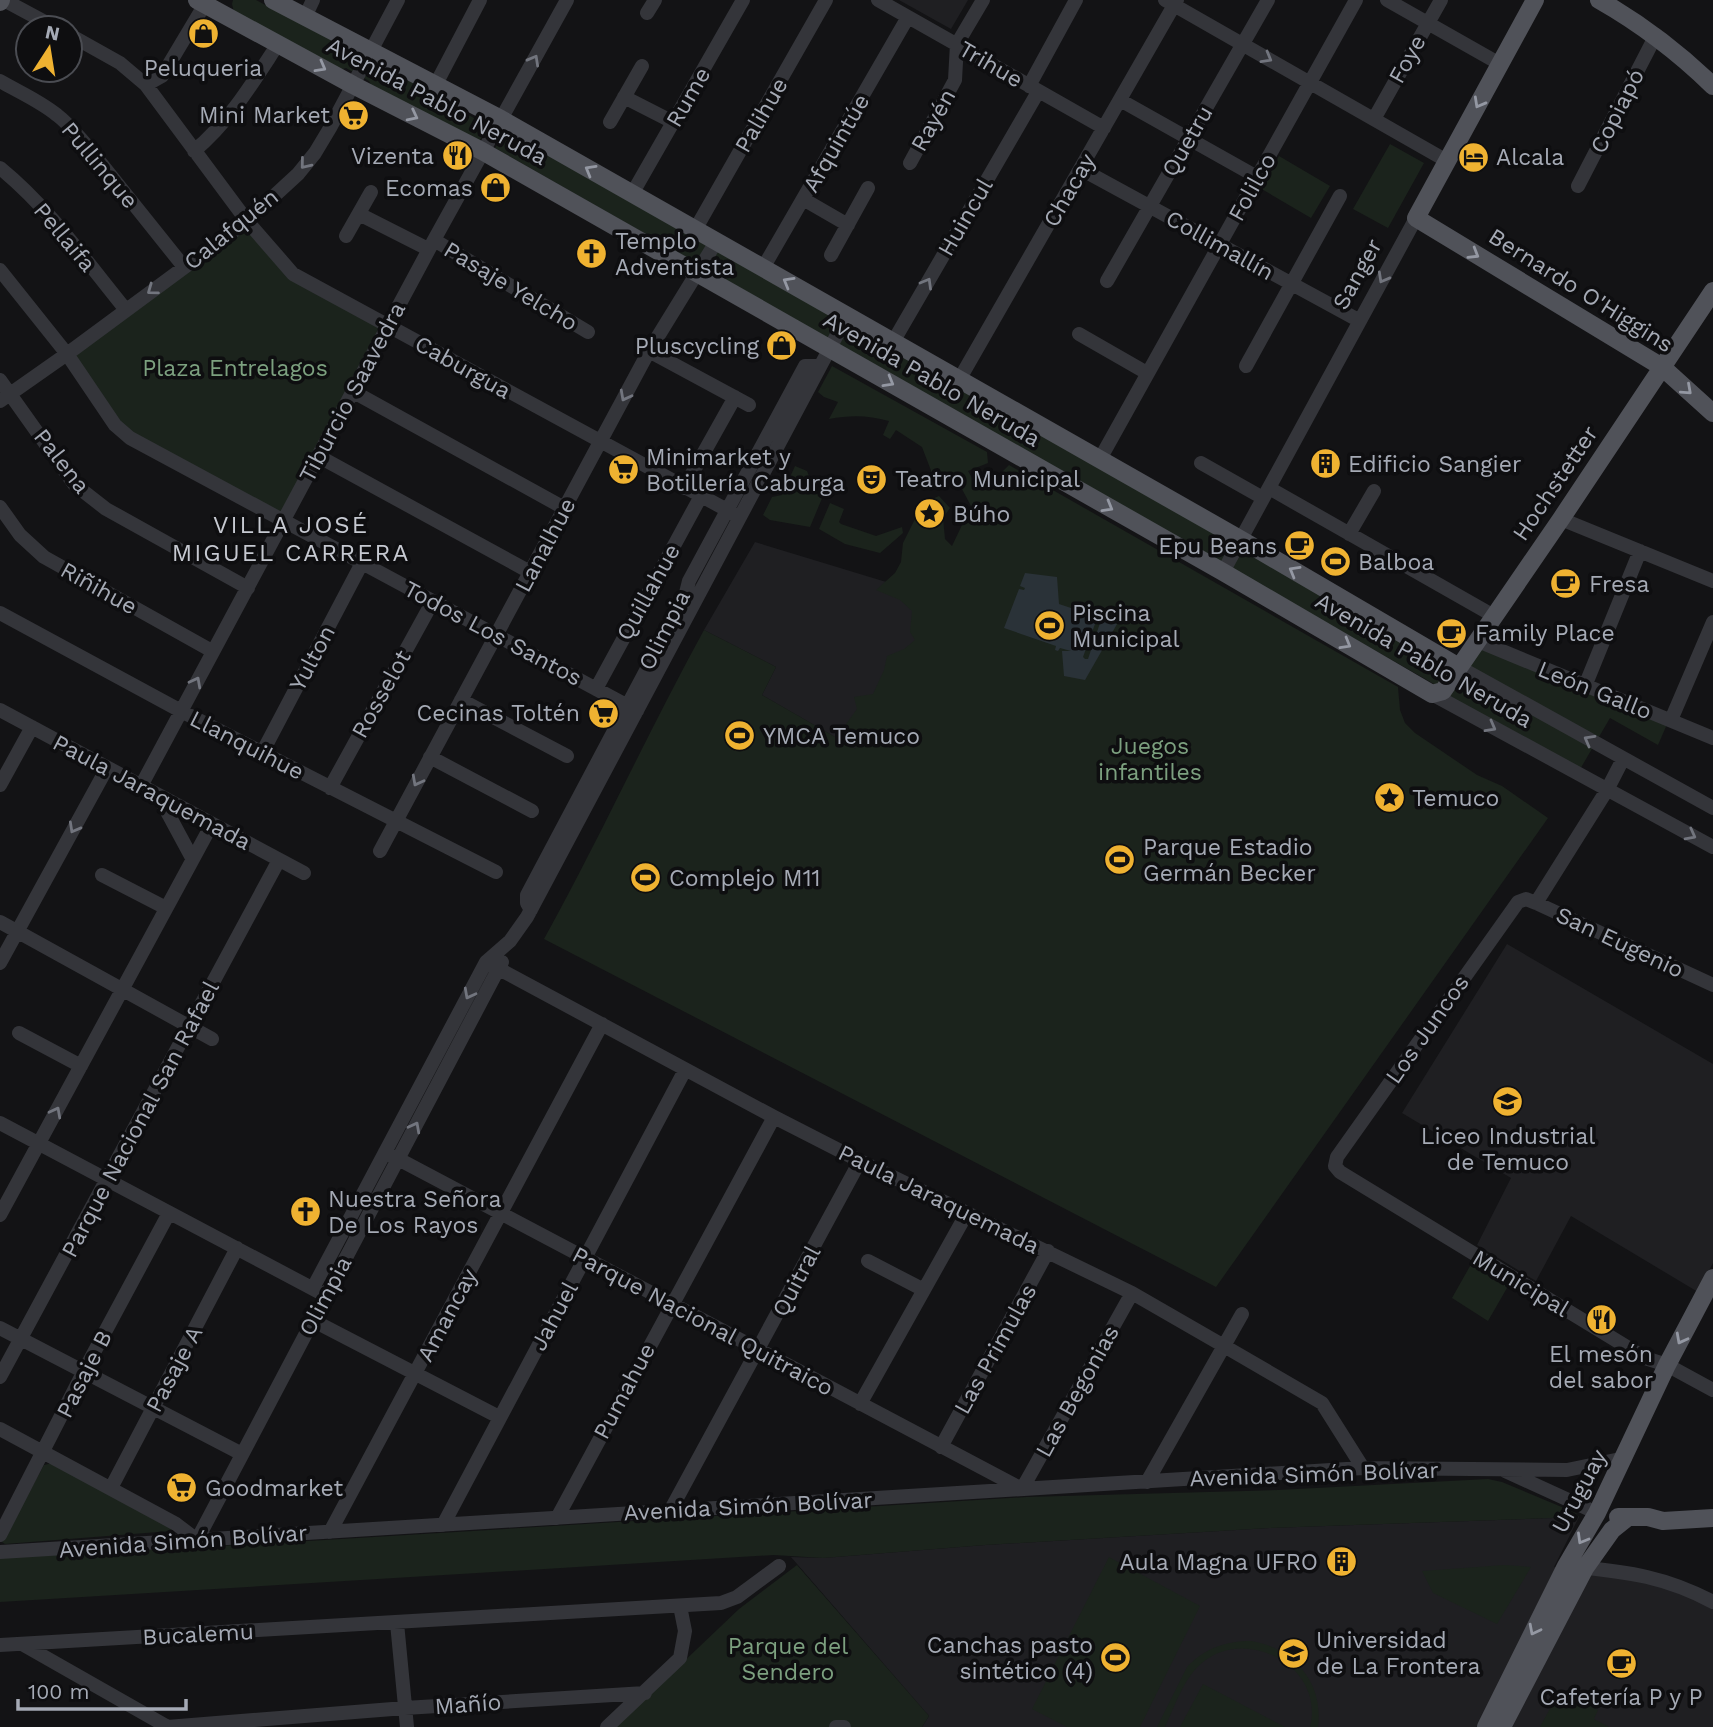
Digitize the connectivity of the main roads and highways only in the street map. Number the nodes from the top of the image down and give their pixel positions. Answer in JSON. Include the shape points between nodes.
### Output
{"nodes":[{"id":1,"x":273,"y":0,"type":"edge"},
{"id":2,"x":1535,"y":0,"type":"edge"},
{"id":3,"x":1599,"y":0,"type":"edge"},
{"id":4,"x":201,"y":2,"type":"edge"},
{"id":5,"x":1620,"y":5,"type":"edge"},
{"id":6,"x":1713,"y":86,"type":"edge"},
{"id":7,"x":1416,"y":218,"type":"joint"},
{"id":8,"x":1713,"y":291,"type":"edge"},
{"id":9,"x":1662,"y":367,"type":"junction"},
{"id":10,"x":1713,"y":413,"type":"edge"},
{"id":11,"x":1459,"y":667,"type":"junction"},
{"id":12,"x":1432,"y":694,"type":"joint"},
{"id":13,"x":1713,"y":1278,"type":"edge"},
{"id":14,"x":1713,"y":1507,"type":"edge"},
{"id":15,"x":1600,"y":1514,"type":"junction"},
{"id":16,"x":1648,"y":1517,"type":"junction"},
{"id":17,"x":1627,"y":1518,"type":"junction"},
{"id":18,"x":1713,"y":1518,"type":"edge"},
{"id":19,"x":1596,"y":1552,"type":"junction"},
{"id":20,"x":1486,"y":1727,"type":"edge"},
{"id":21,"x":1502,"y":1727,"type":"edge"}],
"edges":[{"from":11,"to":1,"type":"main road","name":"Avenida Pablo Neruda","one_way":true,"via":[[695,229],[436,84]]},
{"from":2,"to":7,"type":"main road","name":"Sanger","one_way":true},
{"from":3,"to":5,"type":"main road"},
{"from":4,"to":12,"type":"main road","name":"Avenida Pablo Neruda","one_way":true,"via":[[482,151]]},
{"from":5,"to":6,"type":"main road"},
{"from":7,"to":9,"type":"main road","name":"Bernardo O'Higgins","one_way":true},
{"from":8,"to":9,"type":"main road","name":"Hochstetter"},
{"from":9,"to":10,"type":"main road","name":"Bernardo O'Higgins","one_way":true},
{"from":9,"to":11,"type":"main road","name":"Hochstetter"},
{"from":11,"to":12,"type":"main road","name":"Hochstetter","via":[[1443,691]]},
{"from":13,"to":15,"type":"main road","name":"Uruguay","one_way":true,"via":[[1667,1365]]},
{"from":14,"to":16,"type":"main road","via":[[1662,1510]]},
{"from":15,"to":17,"type":"main road"},
{"from":15,"to":19,"type":"main road"},
{"from":15,"to":20,"type":"main road","name":"Uruguay","one_way":true,"via":[[1566,1566]]},
{"from":16,"to":17,"type":"main road"},
{"from":16,"to":18,"type":"main road","via":[[1663,1521]]},
{"from":17,"to":19,"type":"main road","name":"Uruguay"},
{"from":19,"to":21,"type":"main road","name":"Uruguay"}]}
